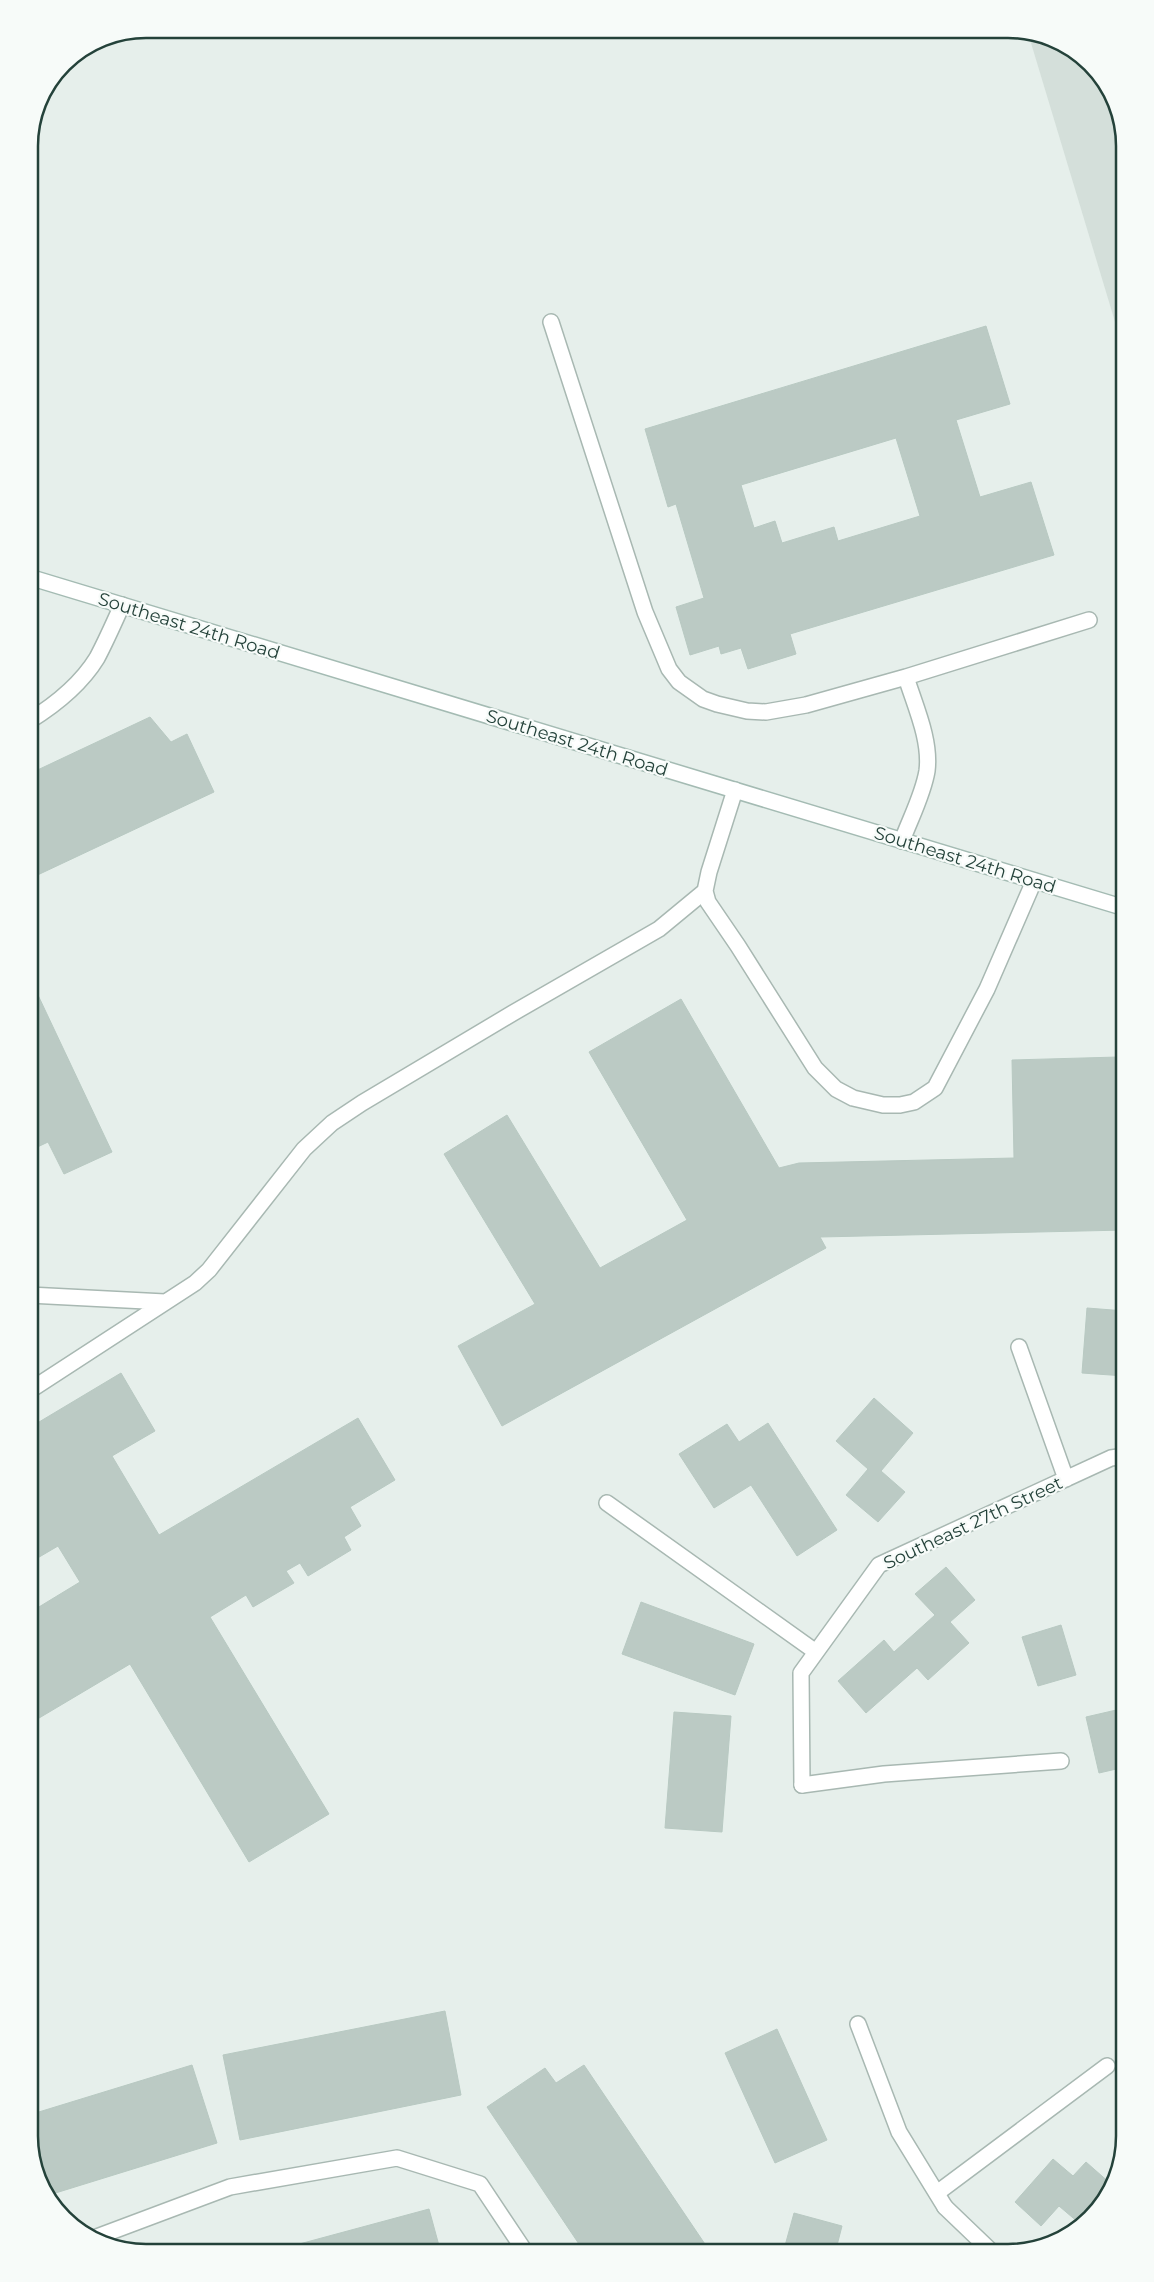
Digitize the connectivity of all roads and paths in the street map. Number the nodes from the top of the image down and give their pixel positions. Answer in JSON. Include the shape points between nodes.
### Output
{"nodes":[{"id":1,"x":551,"y":322,"type":"dead end"},
{"id":2,"x":38,"y":580,"type":"edge"},
{"id":3,"x":122,"y":605,"type":"junction"},
{"id":4,"x":1090,"y":620,"type":"dead end"},
{"id":5,"x":906,"y":677,"type":"junction"},
{"id":6,"x":38,"y":714,"type":"edge"},
{"id":7,"x":736,"y":790,"type":"junction"},
{"id":8,"x":902,"y":841,"type":"junction"},
{"id":9,"x":1034,"y":881,"type":"junction"},
{"id":10,"x":705,"y":891,"type":"junction"},
{"id":11,"x":1116,"y":905,"type":"edge"},
{"id":12,"x":38,"y":1295,"type":"edge"},
{"id":13,"x":165,"y":1302,"type":"junction"},
{"id":14,"x":1019,"y":1347,"type":"dead end"},
{"id":15,"x":38,"y":1385,"type":"edge"},
{"id":16,"x":1116,"y":1457,"type":"edge"},
{"id":17,"x":1066,"y":1480,"type":"junction"},
{"id":18,"x":607,"y":1503,"type":"dead end"},
{"id":19,"x":816,"y":1652,"type":"junction"},
{"id":20,"x":1061,"y":1761,"type":"dead end"},
{"id":21,"x":858,"y":2024,"type":"dead end"},
{"id":22,"x":1107,"y":2066,"type":"dead end"},
{"id":23,"x":937,"y":2193,"type":"junction"},
{"id":24,"x":102,"y":2235,"type":"edge"},
{"id":25,"x":520,"y":2244,"type":"edge"},
{"id":26,"x":984,"y":2244,"type":"edge"}],
"edges":[{"from":1,"to":5,"type":"street","via":[[645,612],[669,669],[679,682],[703,699],[717,704],[766,712],[806,706]]},
{"from":2,"to":3,"type":"street","name":"Southeast 24th Road"},
{"from":3,"to":6,"type":"street","via":[[96,659],[77,683]]},
{"from":3,"to":7,"type":"street","name":"Southeast 24th Road"},
{"from":4,"to":5,"type":"street"},
{"from":5,"to":8,"type":"street","via":[[924,736],[927,771]]},
{"from":7,"to":8,"type":"street","name":"Southeast 24th Road"},
{"from":7,"to":10,"type":"street"},
{"from":8,"to":9,"type":"street","name":"Southeast 24th Road"},
{"from":9,"to":10,"type":"street","via":[[987,989],[939,1082],[914,1102],[900,1105],[883,1105],[853,1098],[836,1089],[815,1068],[714,913]]},
{"from":9,"to":11,"type":"street","name":"Southeast 24th Road"},
{"from":10,"to":13,"type":"street","via":[[651,934],[332,1123],[304,1149],[209,1270],[195,1284]]},
{"from":12,"to":13,"type":"street"},
{"from":13,"to":15,"type":"street"},
{"from":14,"to":17,"type":"street"},
{"from":16,"to":17,"type":"street","name":"Southeast 27th Street"},
{"from":17,"to":19,"type":"street","name":"Southeast 27th Street","via":[[880,1565]]},
{"from":18,"to":19,"type":"street"},
{"from":19,"to":20,"type":"street","name":"Southeast 27th Street","via":[[801,1673],[802,1785],[884,1774]]},
{"from":21,"to":23,"type":"street","via":[[899,2132]]},
{"from":22,"to":23,"type":"street"},
{"from":23,"to":26,"type":"street","via":[[945,2207]]},
{"from":24,"to":25,"type":"street","via":[[230,2187],[397,2158],[480,2184]]}]}
